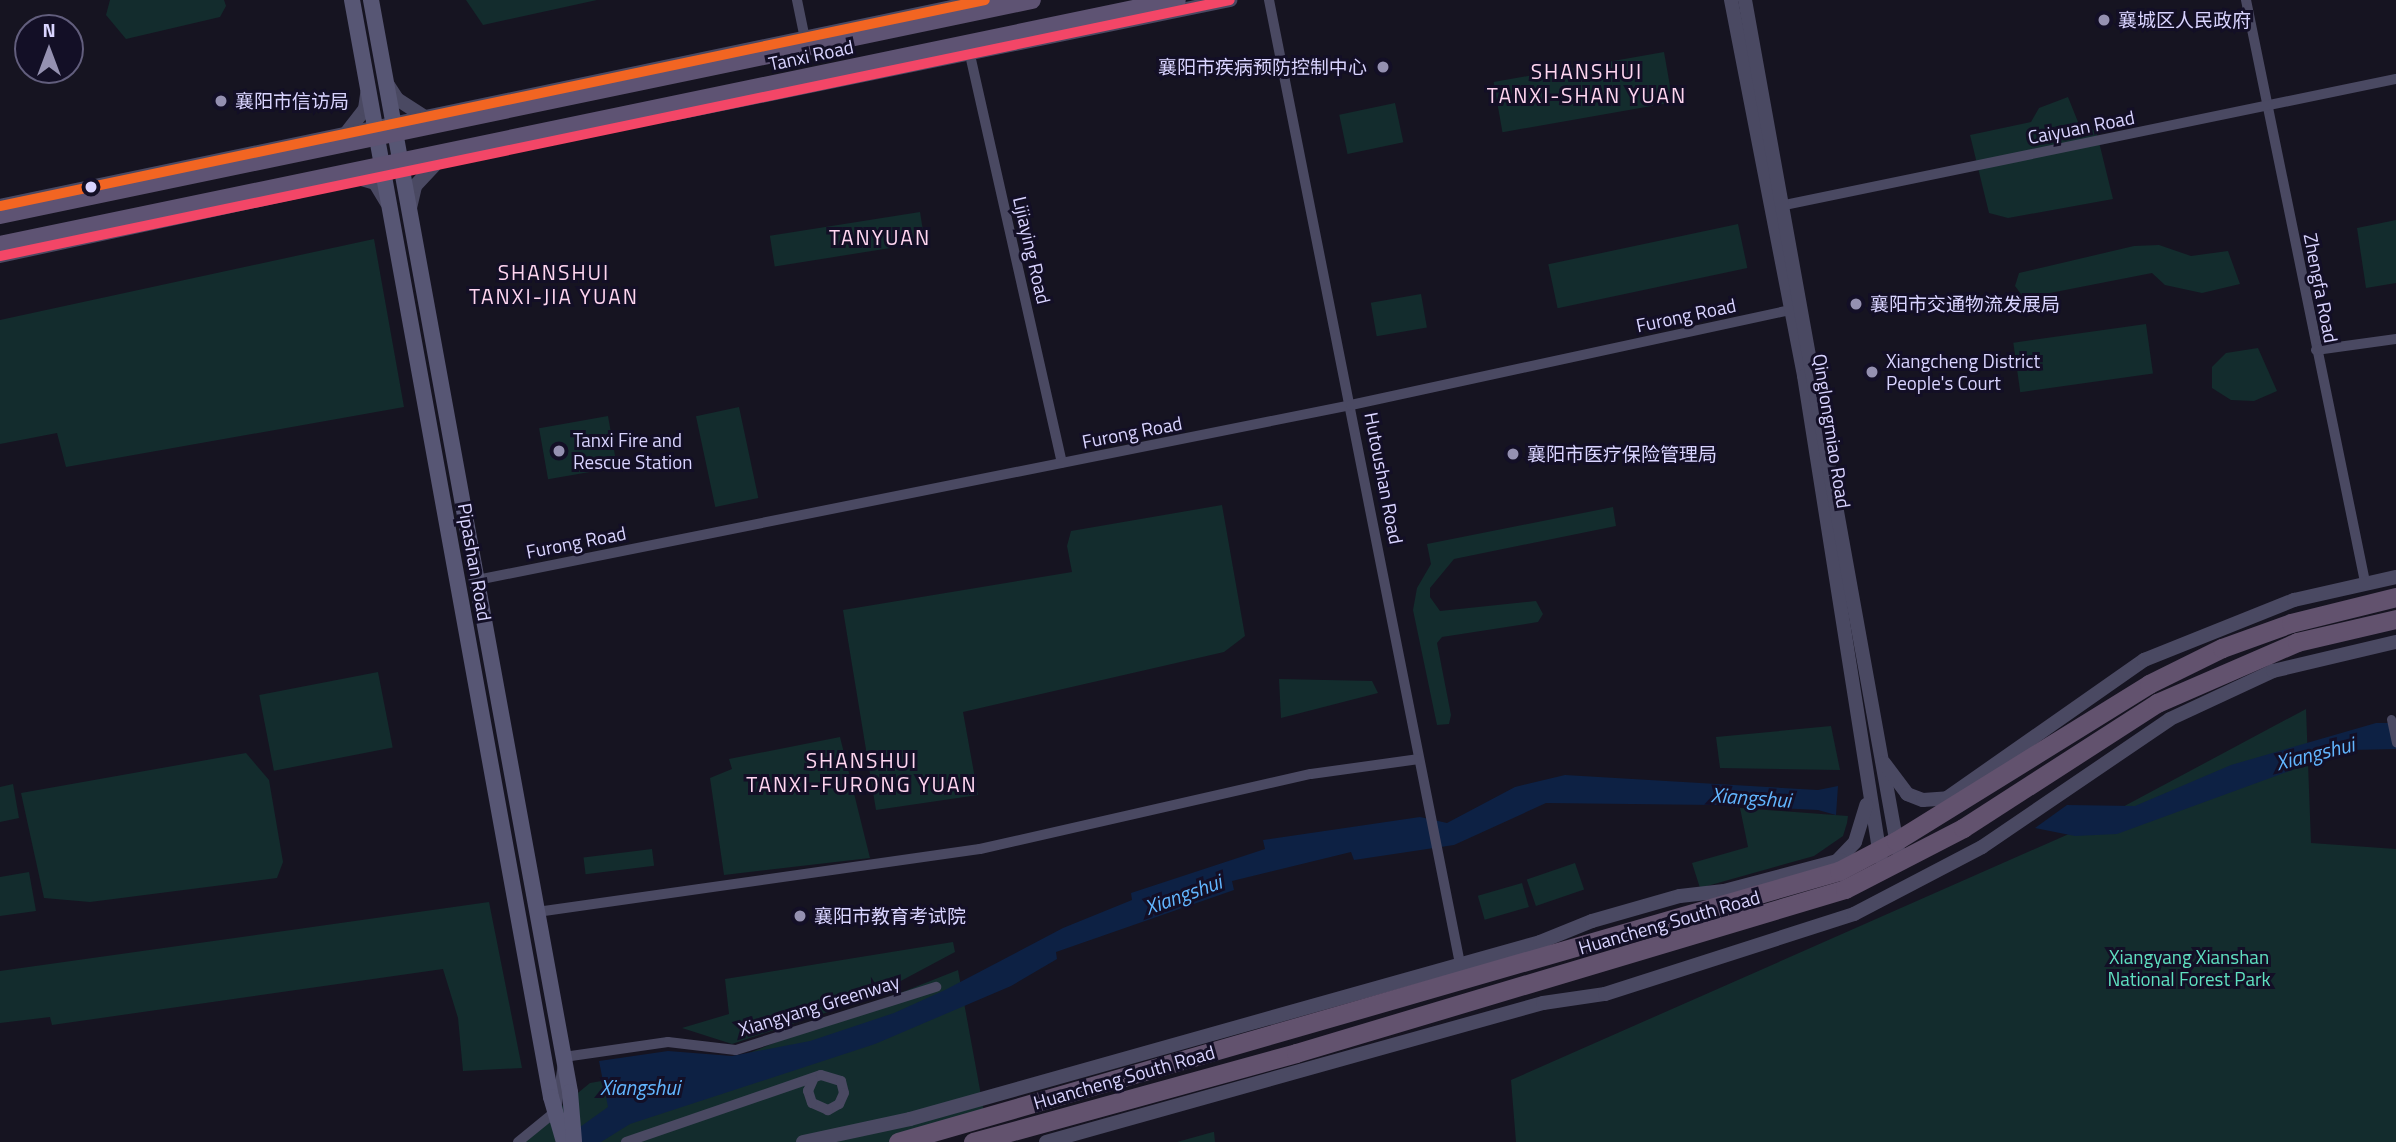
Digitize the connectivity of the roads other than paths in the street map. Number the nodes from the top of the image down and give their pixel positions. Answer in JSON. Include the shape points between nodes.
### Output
{"nodes":[{"id":1,"x":352,"y":0,"type":"edge"},
{"id":2,"x":371,"y":0,"type":"edge"},
{"id":3,"x":797,"y":0,"type":"edge"},
{"id":4,"x":985,"y":0,"type":"edge"},
{"id":5,"x":1032,"y":0,"type":"edge"},
{"id":6,"x":1177,"y":0,"type":"edge"},
{"id":7,"x":1230,"y":0,"type":"edge"},
{"id":8,"x":1269,"y":0,"type":"edge"},
{"id":9,"x":1731,"y":0,"type":"edge"},
{"id":10,"x":1745,"y":0,"type":"edge"},
{"id":11,"x":2246,"y":0,"type":"edge"},
{"id":12,"x":806,"y":42,"type":"junction"},
{"id":13,"x":969,"y":49,"type":"junction"},
{"id":14,"x":2396,"y":79,"type":"edge"},
{"id":15,"x":386,"y":83,"type":"junction"},
{"id":16,"x":368,"y":89,"type":"junction"},
{"id":17,"x":2267,"y":107,"type":"junction"},
{"id":18,"x":423,"y":116,"type":"junction"},
{"id":19,"x":395,"y":127,"type":"junction"},
{"id":20,"x":376,"y":131,"type":"junction"},
{"id":21,"x":347,"y":132,"type":"junction"},
{"id":22,"x":437,"y":162,"type":"junction"},
{"id":23,"x":402,"y":165,"type":"junction"},
{"id":24,"x":382,"y":169,"type":"junction"},
{"id":25,"x":358,"y":178,"type":"junction"},
{"id":26,"x":0,"y":206,"type":"edge"},
{"id":27,"x":1778,"y":206,"type":"junction"},
{"id":28,"x":389,"y":208,"type":"junction"},
{"id":29,"x":410,"y":208,"type":"junction"},
{"id":30,"x":0,"y":215,"type":"edge"},
{"id":31,"x":0,"y":245,"type":"edge"},
{"id":32,"x":0,"y":256,"type":"edge"},
{"id":33,"x":1791,"y":310,"type":"junction"},
{"id":34,"x":2396,"y":340,"type":"edge"},
{"id":35,"x":2316,"y":350,"type":"junction"},
{"id":36,"x":1352,"y":405,"type":"junction"},
{"id":37,"x":1062,"y":463,"type":"junction"},
{"id":38,"x":2396,"y":578,"type":"edge"},
{"id":39,"x":477,"y":580,"type":"junction"},
{"id":40,"x":2365,"y":582,"type":"junction"},
{"id":41,"x":2396,"y":597,"type":"edge"},
{"id":42,"x":2369,"y":602,"type":"junction"},
{"id":43,"x":2396,"y":620,"type":"edge"},
{"id":44,"x":2373,"y":622,"type":"junction"},
{"id":45,"x":2396,"y":642,"type":"edge"},
{"id":46,"x":2378,"y":644,"type":"junction"},
{"id":47,"x":2391,"y":719,"type":"dead end"},
{"id":48,"x":2396,"y":741,"type":"edge"},
{"id":49,"x":1419,"y":759,"type":"junction"},
{"id":50,"x":1882,"y":760,"type":"junction"},
{"id":51,"x":1868,"y":783,"type":"junction"},
{"id":52,"x":1947,"y":798,"type":"junction"},
{"id":53,"x":1967,"y":798,"type":"junction"},
{"id":54,"x":1887,"y":845,"type":"junction"},
{"id":55,"x":1841,"y":860,"type":"junction"},
{"id":56,"x":1902,"y":861,"type":"junction"},
{"id":57,"x":1884,"y":870,"type":"junction"},
{"id":58,"x":1807,"y":881,"type":"junction"},
{"id":59,"x":537,"y":912,"type":"junction"},
{"id":60,"x":1462,"y":973,"type":"junction"},
{"id":61,"x":936,"y":987,"type":"dead end"},
{"id":62,"x":1468,"y":1002,"type":"junction"},
{"id":63,"x":1473,"y":1025,"type":"junction"},
{"id":64,"x":564,"y":1057,"type":"junction"},
{"id":65,"x":813,"y":1080,"type":"dead end"},
{"id":66,"x":556,"y":1111,"type":"junction"},
{"id":67,"x":568,"y":1135,"type":"edge"},
{"id":68,"x":518,"y":1142,"type":"edge"},
{"id":69,"x":626,"y":1142,"type":"edge"},
{"id":70,"x":803,"y":1142,"type":"edge"},
{"id":71,"x":898,"y":1142,"type":"edge"},
{"id":72,"x":973,"y":1142,"type":"edge"},
{"id":73,"x":1046,"y":1142,"type":"edge"}],
"edges":[{"from":1,"to":16,"type":"main road","name":"Pipashan Road"},
{"from":2,"to":15,"type":"main road","name":"Pipashan Road"},
{"from":3,"to":12,"type":"street"},
{"from":4,"to":12,"type":"street"},
{"from":5,"to":12,"type":"main road","name":"Tanxi Road"},
{"from":6,"to":13,"type":"main road","name":"Tanxi Road"},
{"from":7,"to":13,"type":"street"},
{"from":8,"to":36,"type":"street","name":"Hutoushan Road"},
{"from":9,"to":27,"type":"street","name":"Qinglongmiao Road"},
{"from":10,"to":27,"type":"street","name":"Qinglongmiao Road"},
{"from":11,"to":17,"type":"street","name":"Zhengfa Road"},
{"from":12,"to":18,"type":"street"},
{"from":12,"to":19,"type":"main road","name":"Tanxi Road"},
{"from":13,"to":22,"type":"street"},
{"from":13,"to":23,"type":"main road","name":"Tanxi Road"},
{"from":13,"to":37,"type":"street","name":"Lijiaying Road"},
{"from":14,"to":17,"type":"street","name":"Caiyuan Road"},
{"from":15,"to":18,"type":"street","via":[[397,99]]},
{"from":15,"to":19,"type":"main road","name":"Pipashan Road"},
{"from":16,"to":20,"type":"main road","name":"Pipashan Road"},
{"from":16,"to":21,"type":"street","via":[[365,109]]},
{"from":17,"to":27,"type":"street","name":"Caiyuan Road"},
{"from":17,"to":35,"type":"street","name":"Zhengfa Road"},
{"from":18,"to":19,"type":"street"},
{"from":19,"to":20,"type":"main road","name":"Tanxi Road"},
{"from":19,"to":23,"type":"main road","name":"Pipashan Road"},
{"from":20,"to":21,"type":"street"},
{"from":20,"to":24,"type":"main road","name":"Pipashan Road"},
{"from":20,"to":30,"type":"main road","name":"Tanxi Road"},
{"from":21,"to":26,"type":"street"},
{"from":22,"to":23,"type":"street"},
{"from":22,"to":29,"type":"street","via":[[415,186]]},
{"from":23,"to":24,"type":"main road","name":"Tanxi Road"},
{"from":23,"to":29,"type":"main road","name":"Pipashan Road"},
{"from":24,"to":25,"type":"street"},
{"from":24,"to":28,"type":"main road","name":"Pipashan Road"},
{"from":24,"to":31,"type":"main road","name":"Tanxi Road"},
{"from":25,"to":28,"type":"street","via":[[375,183]]},
{"from":25,"to":32,"type":"street"},
{"from":27,"to":33,"type":"street","name":"Qinglongmiao Road"},
{"from":27,"to":50,"type":"street","name":"Qinglongmiao Road"},
{"from":28,"to":66,"type":"main road","name":"Pipashan Road"},
{"from":29,"to":39,"type":"main road","name":"Pipashan Road"},
{"from":33,"to":36,"type":"street","name":"Furong Road"},
{"from":33,"to":51,"type":"street","name":"Qinglongmiao Road"},
{"from":34,"to":35,"type":"street"},
{"from":35,"to":40,"type":"street","name":"Zhengfa Road"},
{"from":36,"to":37,"type":"street","name":"Furong Road"},
{"from":36,"to":49,"type":"street","name":"Hutoushan Road"},
{"from":37,"to":39,"type":"street","name":"Furong Road"},
{"from":38,"to":40,"type":"street"},
{"from":39,"to":59,"type":"main road","name":"Pipashan Road"},
{"from":40,"to":42,"type":"street"},
{"from":40,"to":52,"type":"street","via":[[2237,620],[2144,660]]},
{"from":41,"to":42,"type":"highway","name":"Huancheng South Road"},
{"from":42,"to":44,"type":"street"},
{"from":42,"to":53,"type":"highway","name":"Huancheng South Road","via":[[2222,648],[2148,684]]},
{"from":43,"to":44,"type":"highway","name":"Huancheng South Road"},
{"from":44,"to":46,"type":"street"},
{"from":44,"to":56,"type":"highway","name":"Huancheng South Road","via":[[2297,642],[2157,703],[1964,828]]},
{"from":45,"to":46,"type":"street"},
{"from":46,"to":63,"type":"street","via":[[2273,671],[2170,719],[1982,847],[1854,914],[1605,994],[1543,1003]]},
{"from":47,"to":48,"type":"street"},
{"from":49,"to":59,"type":"street","via":[[1311,774],[980,849]]},
{"from":49,"to":60,"type":"street","name":"Hutoushan Road"},
{"from":50,"to":52,"type":"street","via":[[1906,794],[1923,800]]},
{"from":50,"to":54,"type":"street","name":"Qinglongmiao Road"},
{"from":51,"to":54,"type":"street","name":"Qinglongmiao Road"},
{"from":51,"to":55,"type":"street","via":[[1865,822]]},
{"from":52,"to":53,"type":"street"},
{"from":53,"to":54,"type":"highway","name":"Huancheng South Road"},
{"from":54,"to":56,"type":"street","name":"Qinglongmiao Road"},
{"from":54,"to":57,"type":"street","name":"Qinglongmiao Road"},
{"from":54,"to":58,"type":"highway","name":"Huancheng South Road","via":[[1839,871]]},
{"from":55,"to":58,"type":"street"},
{"from":55,"to":60,"type":"street","via":[[1724,891],[1680,896]]},
{"from":56,"to":57,"type":"highway","name":"Huancheng South Road"},
{"from":57,"to":62,"type":"highway","name":"Huancheng South Road","via":[[1809,901]]},
{"from":58,"to":60,"type":"highway","name":"Huancheng South Road"},
{"from":59,"to":64,"type":"main road","name":"Pipashan Road"},
{"from":60,"to":62,"type":"street"},
{"from":60,"to":70,"type":"street","via":[[910,1119]]},
{"from":60,"to":71,"type":"highway","name":"Huancheng South Road"},
{"from":61,"to":64,"type":"street","name":"Xiangyang Greenway","via":[[736,1049],[668,1042]]},
{"from":62,"to":63,"type":"street"},
{"from":62,"to":72,"type":"highway","name":"Huancheng South Road"},
{"from":63,"to":73,"type":"street"},
{"from":64,"to":66,"type":"street"},
{"from":64,"to":67,"type":"main road","name":"Pipashan Road"},
{"from":65,"to":69,"type":"street","via":[[808,1091],[812,1103],[822,1110],[834,1108],[844,1093],[841,1081],[830,1074],[680,1120]]},
{"from":66,"to":67,"type":"main road","name":"Pipashan Road"},
{"from":66,"to":68,"type":"street"}]}
